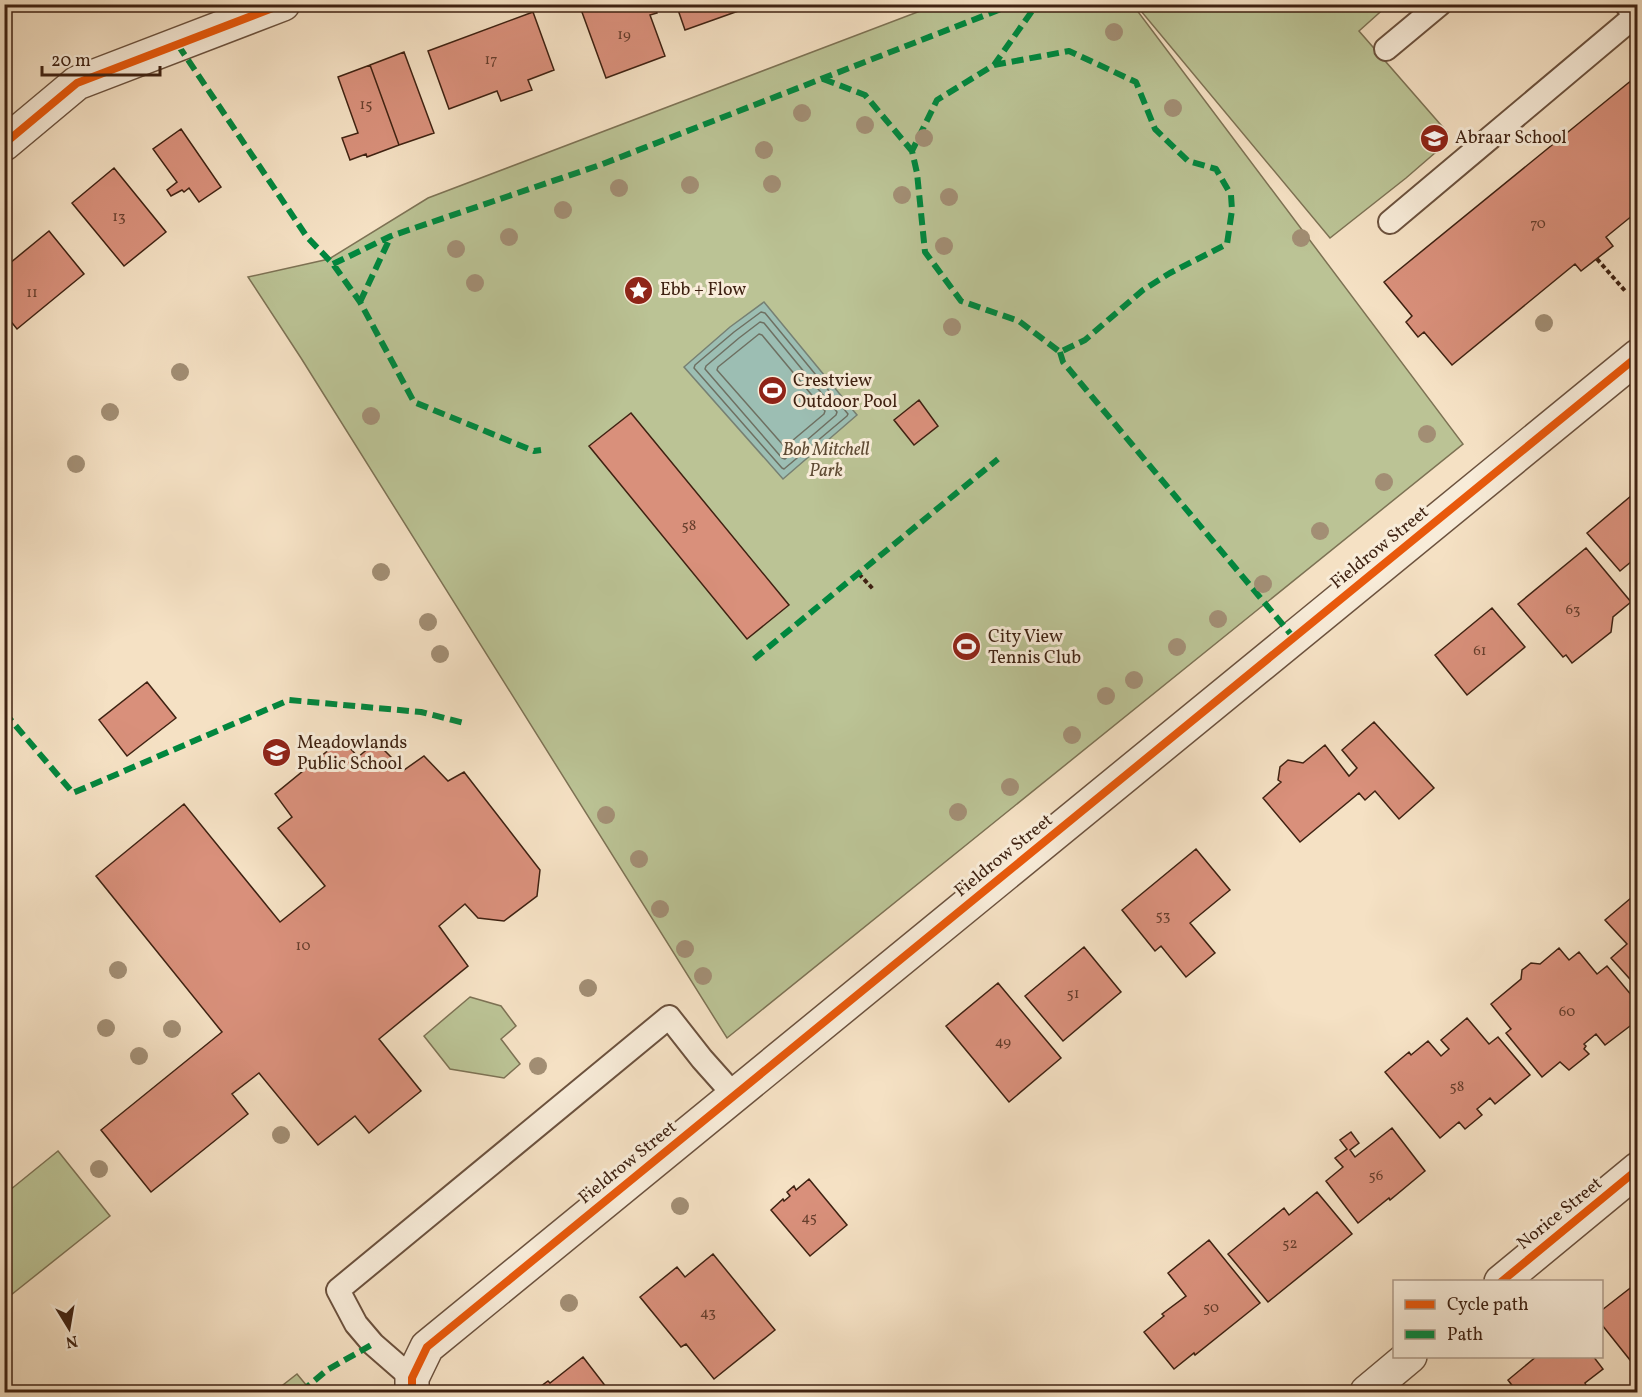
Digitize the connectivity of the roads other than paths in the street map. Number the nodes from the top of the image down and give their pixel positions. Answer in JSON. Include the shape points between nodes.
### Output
{"nodes":[{"id":1,"x":283,"y":4,"type":"edge"},
{"id":2,"x":1440,"y":4,"type":"edge"},
{"id":3,"x":1626,"y":4,"type":"edge"},
{"id":4,"x":1386,"y":49,"type":"dead end"},
{"id":5,"x":4,"y":144,"type":"edge"},
{"id":6,"x":1390,"y":222,"type":"dead end"},
{"id":7,"x":1638,"y":356,"type":"edge"},
{"id":8,"x":735,"y":1096,"type":"junction"},
{"id":9,"x":1638,"y":1169,"type":"edge"},
{"id":10,"x":1502,"y":1280,"type":"edge"},
{"id":11,"x":1408,"y":1358,"type":"edge"},
{"id":12,"x":412,"y":1385,"type":"edge"},
{"id":13,"x":1366,"y":1392,"type":"edge"}],
"edges":[{"from":1,"to":5,"type":"street","via":[[77,83]]},
{"from":2,"to":4,"type":"lane"},
{"from":3,"to":6,"type":"lane","via":[[1635,16]]},
{"from":7,"to":8,"type":"street","name":"Fieldrow Street"},
{"from":8,"to":12,"type":"street","name":"Fieldrow Street","via":[[428,1347]]},
{"from":8,"to":12,"type":"lane","via":[[669,1017],[338,1290],[356,1324]]},
{"from":9,"to":10,"type":"street","name":"Norice Street"},
{"from":11,"to":13,"type":"street"}]}
